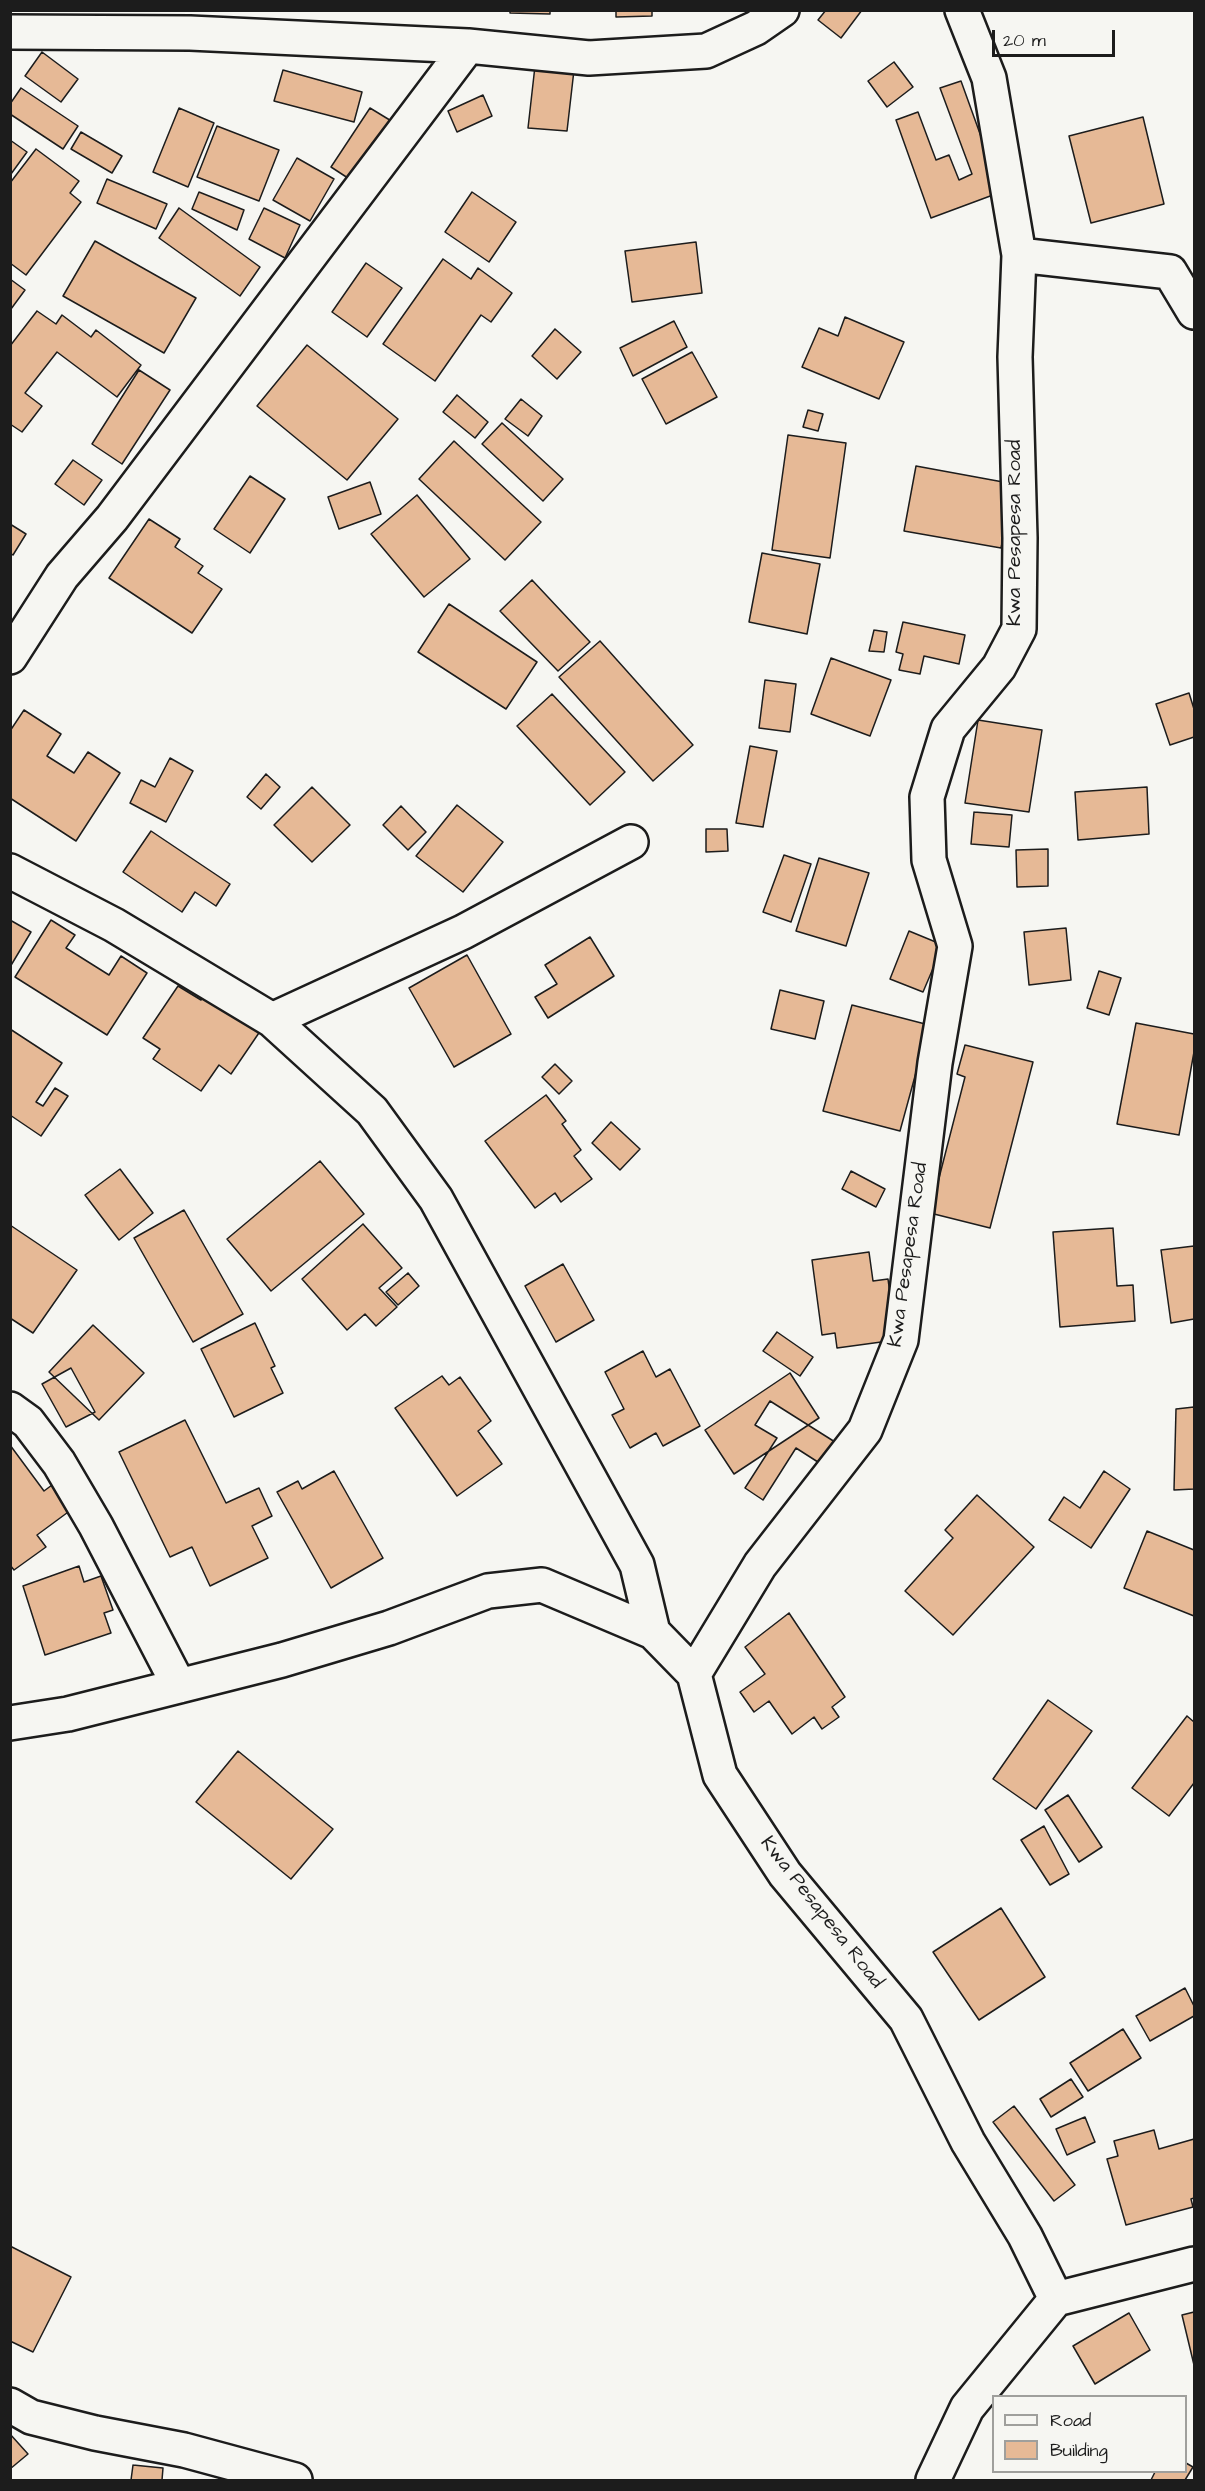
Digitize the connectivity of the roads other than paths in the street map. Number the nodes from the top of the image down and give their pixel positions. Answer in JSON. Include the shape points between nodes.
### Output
{"nodes":[{"id":1,"x":782,"y":10,"type":"edge"},
{"id":2,"x":963,"y":10,"type":"edge"},
{"id":3,"x":10,"y":32,"type":"edge"},
{"id":4,"x":468,"y":46,"type":"junction"},
{"id":5,"x":1019,"y":255,"type":"junction"},
{"id":6,"x":1194,"y":312,"type":"edge"},
{"id":7,"x":10,"y":657,"type":"edge"},
{"id":8,"x":631,"y":842,"type":"dead end"},
{"id":9,"x":10,"y":871,"type":"edge"},
{"id":10,"x":272,"y":1020,"type":"junction"},
{"id":11,"x":10,"y":1409,"type":"edge"},
{"id":12,"x":653,"y":1632,"type":"junction"},
{"id":13,"x":694,"y":1674,"type":"junction"},
{"id":14,"x":179,"y":1686,"type":"junction"},
{"id":15,"x":10,"y":1723,"type":"edge"},
{"id":16,"x":1194,"y":2264,"type":"edge"},
{"id":17,"x":1056,"y":2298,"type":"junction"},
{"id":18,"x":10,"y":2405,"type":"edge"},
{"id":19,"x":296,"y":2481,"type":"edge"},
{"id":20,"x":933,"y":2481,"type":"edge"}],
"edges":[{"from":1,"to":4,"type":"street","via":[[756,28],[706,51],[589,58]]},
{"from":2,"to":5,"type":"street","name":"Kwa Pesapesa Road","via":[[989,78]]},
{"from":3,"to":4,"type":"street","via":[[190,33]]},
{"from":4,"to":7,"type":"street","via":[[112,518],[62,576]]},
{"from":5,"to":6,"type":"street","via":[[1170,272]]},
{"from":5,"to":13,"type":"street","name":"Kwa Pesapesa Road","via":[[1015,357],[1019,629],[999,667],[948,729],[927,797],[929,860],[955,946],[935,1063],[901,1340],[865,1430],[759,1565]]},
{"from":8,"to":10,"type":"street","via":[[463,932]]},
{"from":9,"to":10,"type":"street","via":[[114,925]]},
{"from":10,"to":12,"type":"street","via":[[372,1111],[436,1199],[637,1565]]},
{"from":11,"to":14,"type":"street","via":[[27,1422],[59,1463]]},
{"from":12,"to":13,"type":"street"},
{"from":12,"to":14,"type":"street","via":[[542,1585],[521,1587],[488,1591],[368,1635]]},
{"from":13,"to":17,"type":"street","name":"Kwa Pesapesa Road","via":[[720,1775],[785,1874],[906,2019],[968,2142],[1025,2236]]},
{"from":14,"to":15,"type":"street","via":[[68,1714]]},
{"from":16,"to":17,"type":"street"},
{"from":17,"to":20,"type":"street","via":[[967,2408]]},
{"from":18,"to":19,"type":"street","via":[[42,2420],[184,2450]]}]}
